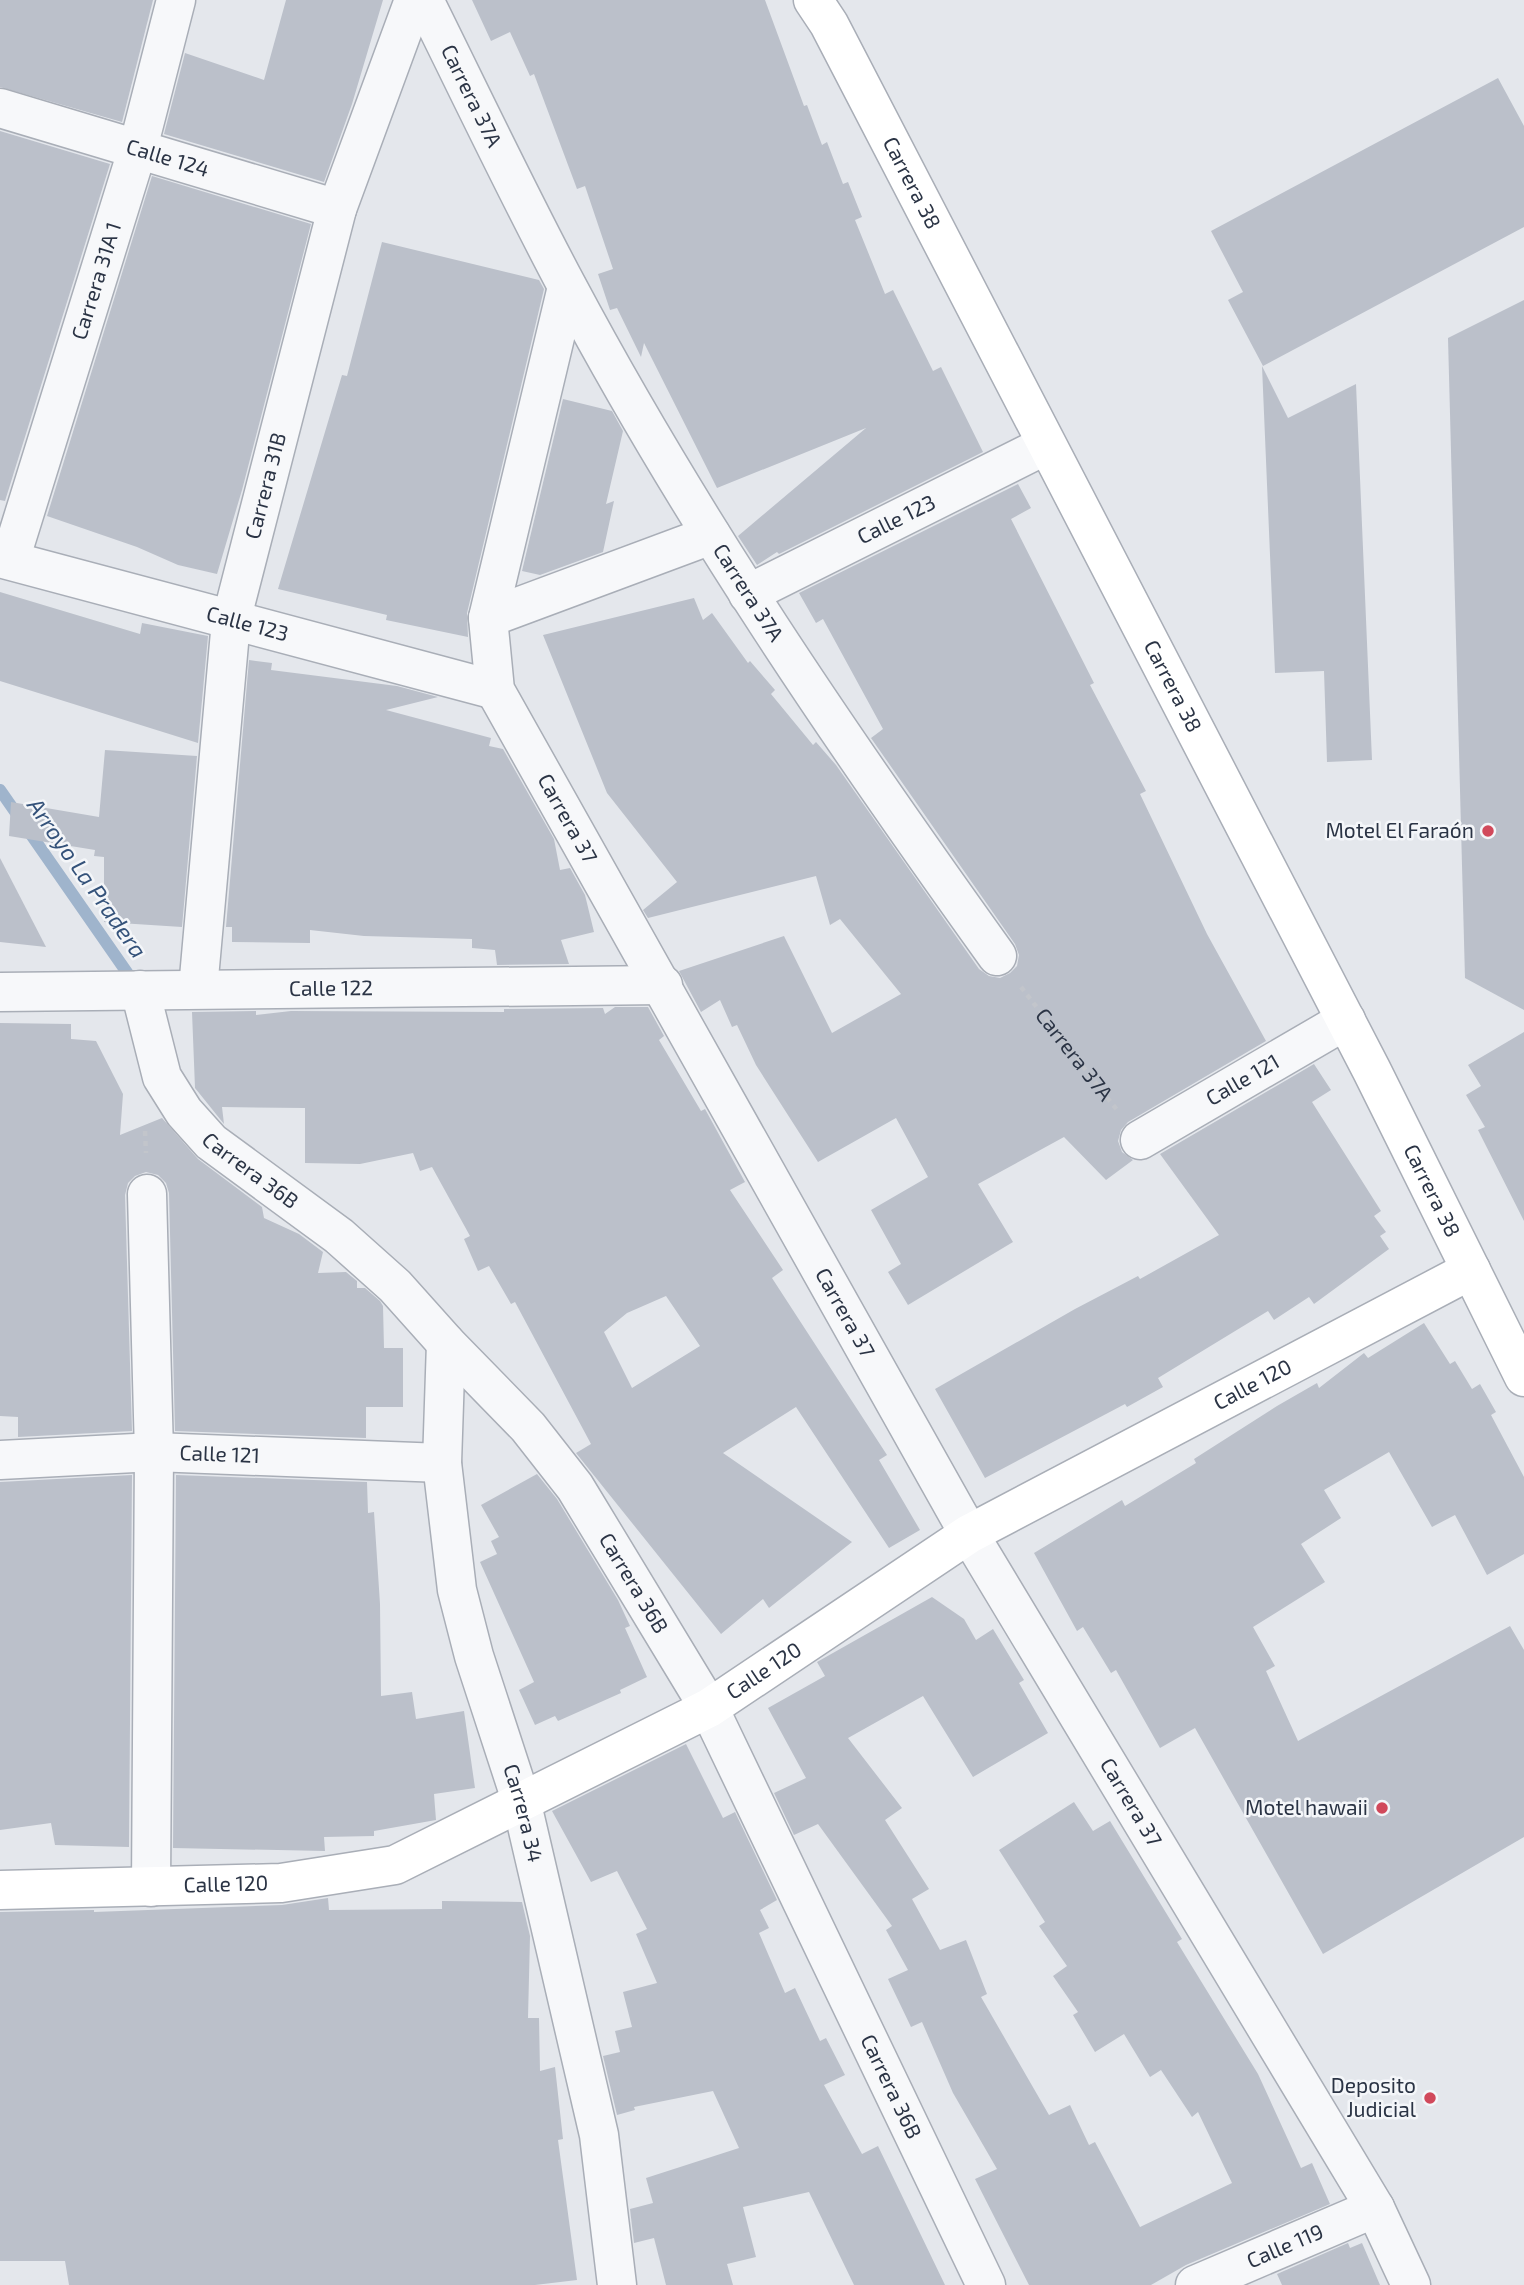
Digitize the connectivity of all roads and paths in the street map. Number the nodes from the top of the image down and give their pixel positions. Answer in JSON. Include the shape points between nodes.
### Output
{"nodes":[{"id":1,"x":176,"y":0,"type":"edge"},
{"id":2,"x":414,"y":0,"type":"edge"},
{"id":3,"x":424,"y":0,"type":"edge"},
{"id":4,"x":813,"y":0,"type":"edge"},
{"id":5,"x":0,"y":108,"type":"edge"},
{"id":6,"x":138,"y":148,"type":"junction"},
{"id":7,"x":337,"y":209,"type":"junction"},
{"id":8,"x":567,"y":287,"type":"junction"},
{"id":9,"x":1046,"y":445,"type":"junction"},
{"id":10,"x":711,"y":535,"type":"junction"},
{"id":11,"x":5,"y":559,"type":"edge"},
{"id":12,"x":748,"y":594,"type":"junction"},
{"id":13,"x":488,"y":618,"type":"junction"},
{"id":14,"x":231,"y":621,"type":"junction"},
{"id":15,"x":495,"y":690,"type":"junction"},
{"id":16,"x":997,"y":956,"type":"joint"},
{"id":17,"x":663,"y":985,"type":"junction"},
{"id":18,"x":198,"y":989,"type":"junction"},
{"id":19,"x":140,"y":990,"type":"junction"},
{"id":20,"x":0,"y":992,"type":"edge"},
{"id":21,"x":1346,"y":1020,"type":"junction"},
{"id":22,"x":1140,"y":1140,"type":"joint"},
{"id":23,"x":147,"y":1194,"type":"dead end"},
{"id":24,"x":1471,"y":1270,"type":"junction"},
{"id":25,"x":446,"y":1343,"type":"junction"},
{"id":26,"x":1524,"y":1377,"type":"edge"},
{"id":27,"x":154,"y":1452,"type":"junction"},
{"id":28,"x":0,"y":1460,"type":"edge"},
{"id":29,"x":442,"y":1463,"type":"junction"},
{"id":30,"x":970,"y":1534,"type":"junction"},
{"id":31,"x":709,"y":1707,"type":"junction"},
{"id":32,"x":521,"y":1800,"type":"junction"},
{"id":33,"x":151,"y":1886,"type":"junction"},
{"id":34,"x":0,"y":1889,"type":"edge"},
{"id":35,"x":1375,"y":2208,"type":"junction"},
{"id":36,"x":617,"y":2285,"type":"edge"},
{"id":37,"x":986,"y":2285,"type":"edge"},
{"id":38,"x":1195,"y":2285,"type":"edge"},
{"id":39,"x":1411,"y":2285,"type":"edge"}],
"edges":[{"from":1,"to":6,"type":"street","name":"Carrera 31A 1"},
{"from":2,"to":7,"type":"street","name":"Carrera 31B"},
{"from":3,"to":8,"type":"street","name":"Carrera 37A"},
{"from":4,"to":9,"type":"street","name":"Carrera 38"},
{"from":5,"to":6,"type":"street","name":"Calle 124"},
{"from":6,"to":7,"type":"street","name":"Calle 124"},
{"from":6,"to":11,"type":"street","name":"Carrera 31A 1"},
{"from":7,"to":14,"type":"street","name":"Carrera 31B"},
{"from":8,"to":10,"type":"street","name":"Carrera 37A"},
{"from":8,"to":13,"type":"street","name":"Carrera 37"},
{"from":9,"to":12,"type":"street","name":"Calle 123"},
{"from":9,"to":21,"type":"street","name":"Carrera 38"},
{"from":10,"to":12,"type":"street","name":"Carrera 37A"},
{"from":10,"to":13,"type":"street"},
{"from":11,"to":14,"type":"street","name":"Calle 123"},
{"from":12,"to":16,"type":"street","name":"Carrera 37A","via":[[869,778]]},
{"from":13,"to":15,"type":"street","name":"Carrera 37"},
{"from":14,"to":15,"type":"street","name":"Calle 123"},
{"from":14,"to":18,"type":"street","name":"Carrera 31B"},
{"from":15,"to":17,"type":"street","name":"Carrera 37"},
{"from":16,"to":22,"type":"path","name":"Carrera 37A"},
{"from":17,"to":18,"type":"street","name":"Calle 122"},
{"from":17,"to":30,"type":"street","name":"Carrera 37"},
{"from":18,"to":19,"type":"street","name":"Calle 122"},
{"from":19,"to":20,"type":"street","name":"Calle 122"},
{"from":19,"to":25,"type":"street","name":"Carrera 36B","via":[[162,1077],[193,1122],[230,1158],[348,1244],[396,1286]]},
{"from":21,"to":22,"type":"street","name":"Calle 121"},
{"from":21,"to":24,"type":"street","name":"Carrera 38"},
{"from":23,"to":27,"type":"street"},
{"from":24,"to":26,"type":"street","name":"Carrera 38"},
{"from":24,"to":30,"type":"street","name":"Calle 120"},
{"from":25,"to":29,"type":"street","name":"Carrera 34"},
{"from":25,"to":31,"type":"street","name":"Carrera 36B","via":[[528,1427],[575,1487]]},
{"from":27,"to":28,"type":"street","name":"Calle 121"},
{"from":27,"to":29,"type":"street","name":"Calle 121"},
{"from":27,"to":33,"type":"street"},
{"from":29,"to":32,"type":"street","name":"Carrera 34","via":[[457,1590]]},
{"from":30,"to":31,"type":"street","name":"Calle 120"},
{"from":30,"to":35,"type":"street","name":"Carrera 37"},
{"from":31,"to":32,"type":"street","name":"Calle 120"},
{"from":31,"to":37,"type":"street","name":"Carrera 36B"},
{"from":32,"to":33,"type":"street","name":"Calle 120","via":[[395,1865],[281,1884]]},
{"from":32,"to":36,"type":"street","name":"Carrera 34","via":[[599,2135]]},
{"from":33,"to":34,"type":"street","name":"Calle 120"},
{"from":35,"to":38,"type":"street","name":"Calle 119"},
{"from":35,"to":39,"type":"street","name":"Carrera 37"}]}
